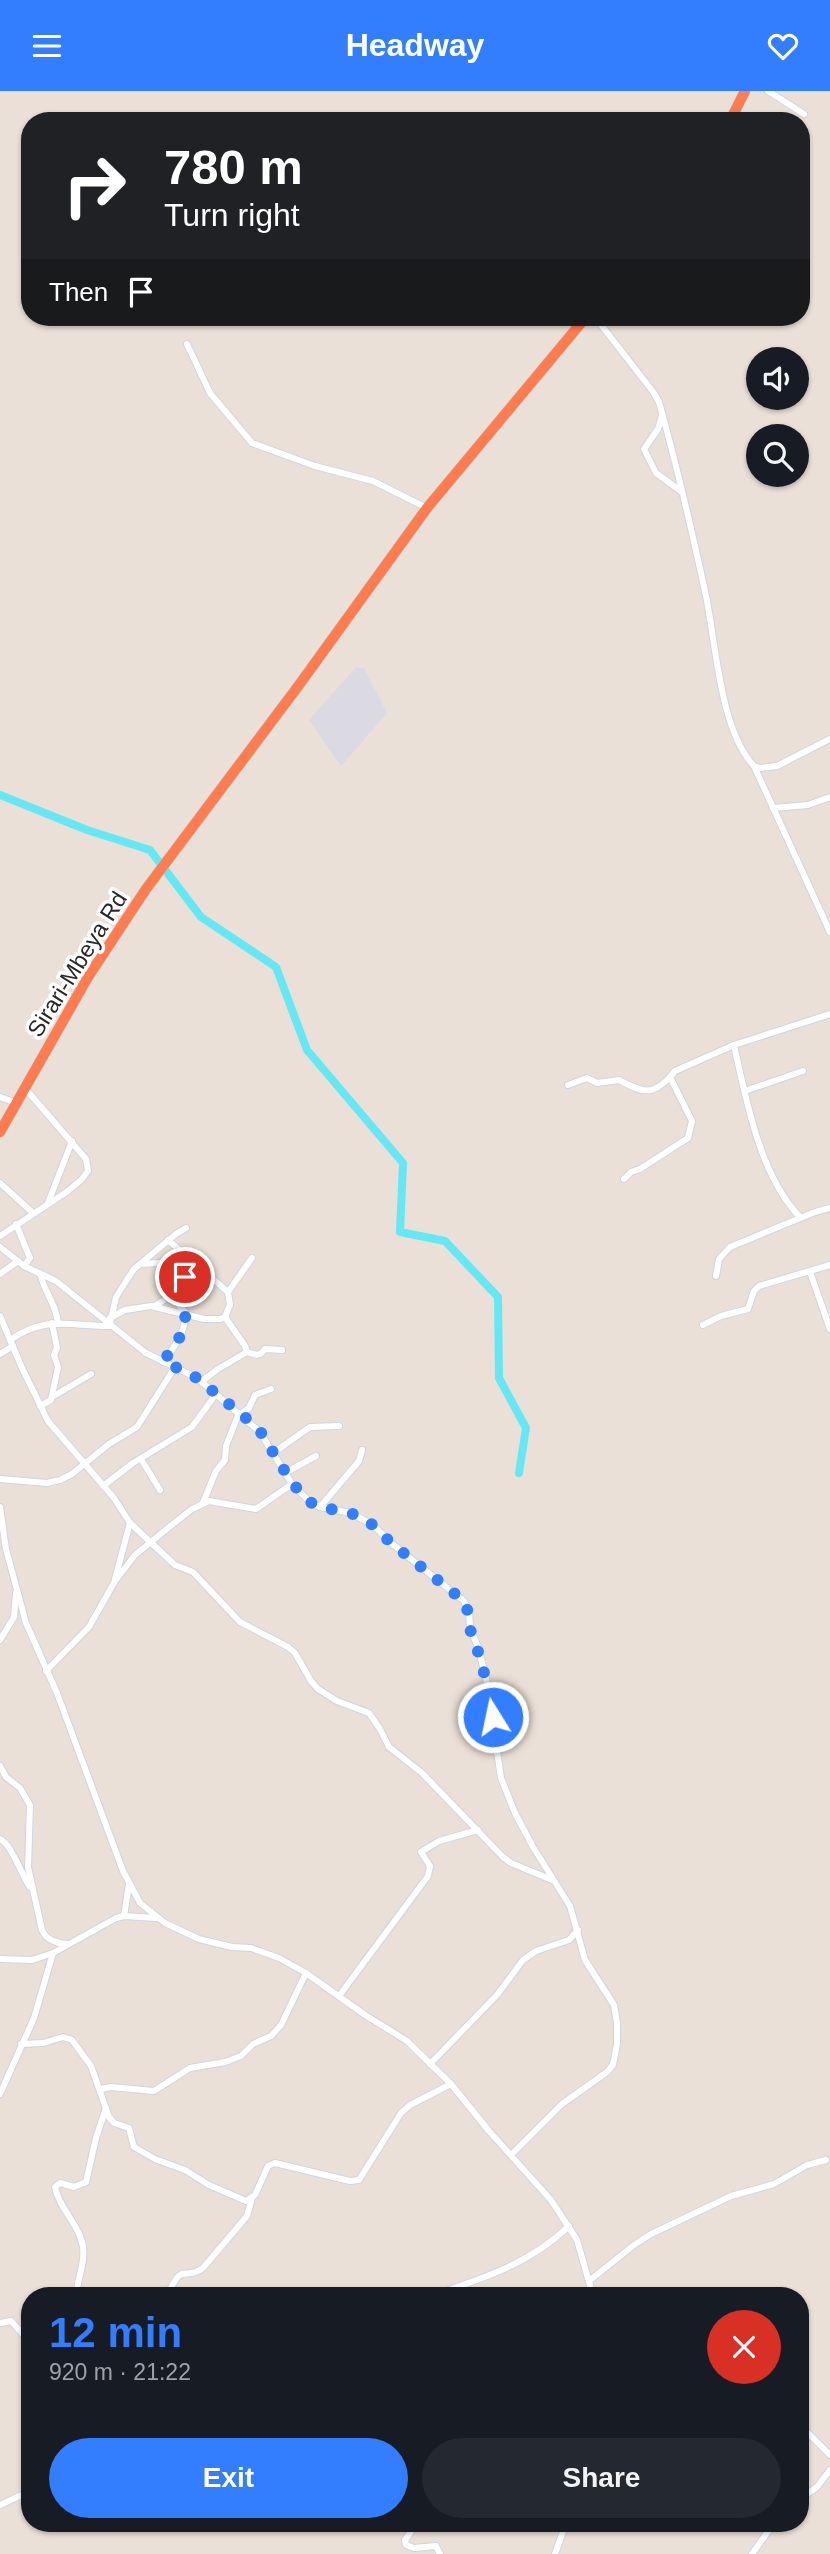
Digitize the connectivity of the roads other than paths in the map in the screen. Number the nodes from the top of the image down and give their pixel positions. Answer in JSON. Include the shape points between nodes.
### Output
{"nodes":[{"id":1,"x":745,"y":91,"type":"edge"},
{"id":2,"x":768,"y":91,"type":"edge"},
{"id":3,"x":734,"y":112,"type":"edge"},
{"id":4,"x":801,"y":112,"type":"edge"},
{"id":5,"x":579,"y":326,"type":"edge"},
{"id":6,"x":602,"y":326,"type":"edge"},
{"id":7,"x":187,"y":344,"type":"dead end"},
{"id":8,"x":662,"y":414,"type":"junction"},
{"id":9,"x":682,"y":492,"type":"junction"},
{"id":10,"x":427,"y":508,"type":"junction"},
{"id":11,"x":830,"y":739,"type":"edge"},
{"id":12,"x":754,"y":765,"type":"junction"},
{"id":13,"x":829,"y":800,"type":"edge"},
{"id":14,"x":773,"y":808,"type":"junction"},
{"id":15,"x":830,"y":932,"type":"edge"},
{"id":16,"x":830,"y":1014,"type":"edge"},
{"id":17,"x":734,"y":1045,"type":"junction"},
{"id":18,"x":803,"y":1071,"type":"dead end"},
{"id":19,"x":670,"y":1077,"type":"junction"},
{"id":20,"x":568,"y":1085,"type":"dead end"},
{"id":21,"x":24,"y":1087,"type":"junction"},
{"id":22,"x":745,"y":1091,"type":"junction"},
{"id":23,"x":0,"y":1097,"type":"edge"},
{"id":24,"x":17,"y":1103,"type":"junction"},
{"id":25,"x":1,"y":1128,"type":"edge"},
{"id":26,"x":72,"y":1141,"type":"junction"},
{"id":27,"x":624,"y":1179,"type":"dead end"},
{"id":28,"x":0,"y":1184,"type":"edge"},
{"id":29,"x":48,"y":1203,"type":"junction"},
{"id":30,"x":830,"y":1208,"type":"edge"},
{"id":31,"x":33,"y":1213,"type":"junction"},
{"id":32,"x":801,"y":1218,"type":"junction"},
{"id":33,"x":16,"y":1224,"type":"junction"},
{"id":34,"x":186,"y":1228,"type":"dead end"},
{"id":35,"x":0,"y":1236,"type":"edge"},
{"id":36,"x":168,"y":1240,"type":"junction"},
{"id":37,"x":0,"y":1247,"type":"edge"},
{"id":38,"x":252,"y":1258,"type":"dead end"},
{"id":39,"x":192,"y":1261,"type":"junction"},
{"id":40,"x":21,"y":1264,"type":"junction"},
{"id":41,"x":139,"y":1264,"type":"junction"},
{"id":42,"x":830,"y":1265,"type":"edge"},
{"id":43,"x":810,"y":1272,"type":"junction"},
{"id":44,"x":40,"y":1273,"type":"junction"},
{"id":45,"x":0,"y":1274,"type":"edge"},
{"id":46,"x":716,"y":1276,"type":"dead end"},
{"id":47,"x":184,"y":1281,"type":"junction"},
{"id":48,"x":228,"y":1292,"type":"junction"},
{"id":49,"x":155,"y":1306,"type":"junction"},
{"id":50,"x":186,"y":1315,"type":"junction"},
{"id":51,"x":0,"y":1316,"type":"edge"},
{"id":52,"x":225,"y":1317,"type":"junction"},
{"id":53,"x":55,"y":1323,"type":"junction"},
{"id":54,"x":111,"y":1323,"type":"junction"},
{"id":55,"x":703,"y":1325,"type":"dead end"},
{"id":56,"x":830,"y":1329,"type":"edge"},
{"id":57,"x":12,"y":1343,"type":"junction"},
{"id":58,"x":282,"y":1350,"type":"dead end"},
{"id":59,"x":247,"y":1352,"type":"junction"},
{"id":60,"x":0,"y":1354,"type":"edge"},
{"id":61,"x":163,"y":1361,"type":"junction"},
{"id":62,"x":175,"y":1367,"type":"junction"},
{"id":63,"x":91,"y":1374,"type":"dead end"},
{"id":64,"x":202,"y":1381,"type":"junction"},
{"id":65,"x":56,"y":1383,"type":"junction"},
{"id":66,"x":72,"y":1384,"type":"junction"},
{"id":67,"x":271,"y":1389,"type":"dead end"},
{"id":68,"x":216,"y":1394,"type":"junction"},
{"id":69,"x":52,"y":1397,"type":"junction"},
{"id":70,"x":40,"y":1406,"type":"junction"},
{"id":71,"x":240,"y":1413,"type":"junction"},
{"id":72,"x":339,"y":1426,"type":"dead end"},
{"id":73,"x":362,"y":1450,"type":"dead end"},
{"id":74,"x":273,"y":1453,"type":"junction"},
{"id":75,"x":316,"y":1456,"type":"dead end"},
{"id":76,"x":141,"y":1458,"type":"junction"},
{"id":77,"x":83,"y":1464,"type":"junction"},
{"id":78,"x":285,"y":1473,"type":"junction"},
{"id":79,"x":0,"y":1479,"type":"edge"},
{"id":80,"x":292,"y":1483,"type":"junction"},
{"id":81,"x":103,"y":1486,"type":"junction"},
{"id":82,"x":160,"y":1490,"type":"dead end"},
{"id":83,"x":203,"y":1503,"type":"junction"},
{"id":84,"x":0,"y":1507,"type":"edge"},
{"id":85,"x":320,"y":1507,"type":"junction"},
{"id":86,"x":130,"y":1523,"type":"junction"},
{"id":87,"x":150,"y":1542,"type":"junction"},
{"id":88,"x":115,"y":1581,"type":"junction"},
{"id":89,"x":16,"y":1585,"type":"junction"},
{"id":90,"x":0,"y":1640,"type":"edge"},
{"id":91,"x":46,"y":1671,"type":"junction"},
{"id":92,"x":0,"y":1766,"type":"edge"},
{"id":93,"x":478,"y":1830,"type":"junction"},
{"id":94,"x":0,"y":1839,"type":"edge"},
{"id":95,"x":552,"y":1880,"type":"junction"},
{"id":96,"x":129,"y":1884,"type":"junction"},
{"id":97,"x":31,"y":1889,"type":"junction"},
{"id":98,"x":124,"y":1916,"type":"junction"},
{"id":99,"x":158,"y":1918,"type":"junction"},
{"id":100,"x":578,"y":1930,"type":"junction"},
{"id":101,"x":70,"y":1944,"type":"junction"},
{"id":102,"x":53,"y":1953,"type":"junction"},
{"id":103,"x":0,"y":1959,"type":"edge"},
{"id":104,"x":306,"y":1973,"type":"junction"},
{"id":105,"x":339,"y":1996,"type":"junction"},
{"id":106,"x":22,"y":2044,"type":"junction"},
{"id":107,"x":430,"y":2064,"type":"junction"},
{"id":108,"x":451,"y":2084,"type":"junction"},
{"id":109,"x":101,"y":2089,"type":"junction"},
{"id":110,"x":0,"y":2094,"type":"edge"},
{"id":111,"x":106,"y":2108,"type":"junction"},
{"id":112,"x":511,"y":2155,"type":"junction"},
{"id":113,"x":826,"y":2160,"type":"dead end"},
{"id":114,"x":252,"y":2198,"type":"junction"},
{"id":115,"x":569,"y":2226,"type":"junction"},
{"id":116,"x":589,"y":2281,"type":"junction"},
{"id":117,"x":77,"y":2287,"type":"edge"},
{"id":118,"x":171,"y":2287,"type":"edge"},
{"id":119,"x":458,"y":2287,"type":"edge"},
{"id":120,"x":591,"y":2287,"type":"edge"},
{"id":121,"x":0,"y":2323,"type":"edge"},
{"id":122,"x":21,"y":2332,"type":"edge"},
{"id":123,"x":809,"y":2434,"type":"edge"},
{"id":124,"x":830,"y":2455,"type":"edge"},
{"id":125,"x":830,"y":2470,"type":"edge"},
{"id":126,"x":809,"y":2493,"type":"edge"},
{"id":127,"x":21,"y":2495,"type":"edge"},
{"id":128,"x":0,"y":2505,"type":"edge"},
{"id":129,"x":411,"y":2532,"type":"edge"},
{"id":130,"x":563,"y":2532,"type":"edge"},
{"id":131,"x":768,"y":2532,"type":"edge"},
{"id":132,"x":440,"y":2554,"type":"edge"},
{"id":133,"x":555,"y":2554,"type":"edge"},
{"id":134,"x":752,"y":2554,"type":"edge"}],
"edges":[{"from":1,"to":3,"type":"highway"},
{"from":2,"to":4,"type":"street"},
{"from":5,"to":10,"type":"highway","name":"Sirari-Mbeya Rd"},
{"from":6,"to":8,"type":"street","via":[[654,393]]},
{"from":7,"to":10,"type":"street","via":[[210,393],[252,443],[373,481]]},
{"from":8,"to":9,"type":"street"},
{"from":8,"to":9,"type":"street","via":[[644,449],[656,473]]},
{"from":9,"to":12,"type":"street","via":[[737,743]]},
{"from":10,"to":21,"type":"highway","name":"Sirari-Mbeya Rd","via":[[146,889]]},
{"from":11,"to":12,"type":"street","via":[[777,765]]},
{"from":12,"to":14,"type":"street"},
{"from":13,"to":14,"type":"street"},
{"from":14,"to":15,"type":"street"},
{"from":16,"to":17,"type":"street"},
{"from":17,"to":19,"type":"street","via":[[684,1066]]},
{"from":17,"to":22,"type":"street"},
{"from":18,"to":22,"type":"street"},
{"from":19,"to":20,"type":"street","via":[[647,1092],[619,1080],[597,1083],[587,1078]]},
{"from":19,"to":27,"type":"street","via":[[692,1121],[688,1138]]},
{"from":21,"to":24,"type":"highway","name":"Sirari-Mbeya Rd"},
{"from":21,"to":26,"type":"street"},
{"from":22,"to":32,"type":"street","via":[[773,1175]]},
{"from":23,"to":24,"type":"street"},
{"from":24,"to":25,"type":"highway","name":"Sirari-Mbeya Rd"},
{"from":26,"to":29,"type":"street"},
{"from":26,"to":29,"type":"street","via":[[86,1159],[88,1171]]},
{"from":28,"to":31,"type":"street"},
{"from":29,"to":31,"type":"street"},
{"from":30,"to":32,"type":"street"},
{"from":31,"to":33,"type":"street"},
{"from":32,"to":46,"type":"street","via":[[730,1247],[719,1259]]},
{"from":33,"to":35,"type":"street"},
{"from":33,"to":40,"type":"street","via":[[30,1258]]},
{"from":34,"to":36,"type":"street"},
{"from":36,"to":39,"type":"street"},
{"from":36,"to":41,"type":"street"},
{"from":37,"to":40,"type":"street"},
{"from":38,"to":48,"type":"street"},
{"from":39,"to":41,"type":"street"},
{"from":39,"to":47,"type":"street"},
{"from":39,"to":48,"type":"street"},
{"from":40,"to":44,"type":"street"},
{"from":40,"to":45,"type":"street"},
{"from":41,"to":54,"type":"street","via":[[116,1297]]},
{"from":42,"to":43,"type":"street"},
{"from":43,"to":55,"type":"street","via":[[759,1286],[748,1309]]},
{"from":43,"to":56,"type":"street"},
{"from":44,"to":53,"type":"street","via":[[57,1311]]},
{"from":44,"to":54,"type":"street"},
{"from":47,"to":49,"type":"street"},
{"from":47,"to":50,"type":"street","via":[[179,1305]]},
{"from":48,"to":52,"type":"street","via":[[230,1305]]},
{"from":49,"to":50,"type":"street"},
{"from":49,"to":54,"type":"street","via":[[125,1310]]},
{"from":50,"to":52,"type":"street"},
{"from":50,"to":61,"type":"street","via":[[177,1342]]},
{"from":51,"to":57,"type":"street"},
{"from":52,"to":59,"type":"street"},
{"from":53,"to":54,"type":"street"},
{"from":53,"to":57,"type":"street","via":[[40,1325]]},
{"from":53,"to":65,"type":"street"},
{"from":54,"to":61,"type":"street","via":[[146,1353]]},
{"from":57,"to":60,"type":"street"},
{"from":57,"to":70,"type":"street"},
{"from":58,"to":59,"type":"street","via":[[265,1349],[256,1356]]},
{"from":59,"to":64,"type":"street"},
{"from":61,"to":62,"type":"street"},
{"from":62,"to":64,"type":"street"},
{"from":62,"to":77,"type":"street","via":[[137,1427]]},
{"from":63,"to":66,"type":"street"},
{"from":64,"to":68,"type":"street"},
{"from":65,"to":66,"type":"street"},
{"from":65,"to":69,"type":"street"},
{"from":66,"to":69,"type":"street"},
{"from":67,"to":71,"type":"street","via":[[255,1395],[249,1409]]},
{"from":68,"to":71,"type":"street"},
{"from":68,"to":76,"type":"street","via":[[192,1427]]},
{"from":69,"to":70,"type":"street"},
{"from":70,"to":77,"type":"street"},
{"from":71,"to":74,"type":"street","via":[[260,1431]]},
{"from":71,"to":83,"type":"street","via":[[225,1460]]},
{"from":72,"to":74,"type":"street","via":[[310,1427]]},
{"from":73,"to":85,"type":"street","via":[[359,1461]]},
{"from":74,"to":78,"type":"street"},
{"from":75,"to":78,"type":"street"},
{"from":76,"to":81,"type":"street"},
{"from":76,"to":82,"type":"street"},
{"from":77,"to":79,"type":"street","via":[[51,1483]]},
{"from":77,"to":81,"type":"street"},
{"from":78,"to":80,"type":"street"},
{"from":80,"to":83,"type":"street","via":[[256,1509]]},
{"from":80,"to":85,"type":"street"},
{"from":81,"to":86,"type":"street"},
{"from":83,"to":87,"type":"street"},
{"from":84,"to":89,"type":"street"},
{"from":85,"to":95,"type":"street","via":[[344,1511],[373,1525],[464,1601],[486,1678],[500,1778]]},
{"from":86,"to":87,"type":"street"},
{"from":86,"to":88,"type":"street"},
{"from":87,"to":88,"type":"street"},
{"from":87,"to":93,"type":"street","via":[[175,1565],[192,1572],[240,1622],[295,1653],[318,1689],[369,1713],[394,1752]]},
{"from":88,"to":91,"type":"street","via":[[85,1632]]},
{"from":89,"to":90,"type":"street","via":[[14,1617]]},
{"from":89,"to":91,"type":"street"},
{"from":91,"to":96,"type":"street"},
{"from":92,"to":97,"type":"street","via":[[30,1805]]},
{"from":93,"to":95,"type":"street","via":[[511,1863]]},
{"from":93,"to":105,"type":"street","via":[[439,1841],[421,1852],[429,1866],[428,1876]]},
{"from":94,"to":97,"type":"street","via":[[8,1844]]},
{"from":95,"to":100,"type":"street","via":[[570,1906]]},
{"from":96,"to":98,"type":"street"},
{"from":96,"to":99,"type":"street","via":[[140,1903]]},
{"from":97,"to":101,"type":"street","via":[[44,1934]]},
{"from":98,"to":99,"type":"street"},
{"from":98,"to":101,"type":"street"},
{"from":99,"to":104,"type":"street","via":[[199,1939],[269,1953]]},
{"from":100,"to":107,"type":"street","via":[[569,1940],[523,1960]]},
{"from":100,"to":112,"type":"street","via":[[585,1960],[614,2005],[614,2062],[607,2072],[562,2103]]},
{"from":101,"to":102,"type":"street"},
{"from":102,"to":103,"type":"street","via":[[32,1960]]},
{"from":102,"to":106,"type":"street"},
{"from":104,"to":105,"type":"street"},
{"from":104,"to":109,"type":"street","via":[[281,2025],[242,2056],[190,2068],[154,2091]]},
{"from":105,"to":107,"type":"street","via":[[407,2041]]},
{"from":106,"to":109,"type":"street","via":[[68,2037]]},
{"from":106,"to":110,"type":"street"},
{"from":107,"to":108,"type":"street"},
{"from":108,"to":112,"type":"street"},
{"from":108,"to":114,"type":"street","via":[[401,2113],[359,2181],[275,2163],[265,2169]]},
{"from":109,"to":111,"type":"street"},
{"from":111,"to":114,"type":"street","via":[[114,2123],[129,2127],[137,2149],[231,2196],[246,2201]]},
{"from":111,"to":117,"type":"street","via":[[86,2182],[55,2187],[83,2246]]},
{"from":112,"to":115,"type":"street"},
{"from":113,"to":116,"type":"street","via":[[774,2184],[731,2196],[651,2234]]},
{"from":114,"to":118,"type":"street","via":[[247,2216],[203,2268],[177,2274]]},
{"from":115,"to":116,"type":"street"},
{"from":115,"to":119,"type":"street","via":[[497,2274]]},
{"from":116,"to":120,"type":"street"},
{"from":121,"to":122,"type":"street","via":[[11,2321]]},
{"from":123,"to":124,"type":"street"},
{"from":125,"to":126,"type":"street"},
{"from":127,"to":128,"type":"street"},
{"from":129,"to":132,"type":"street","via":[[406,2545],[436,2546]]},
{"from":130,"to":133,"type":"street"},
{"from":131,"to":134,"type":"street"}]}
